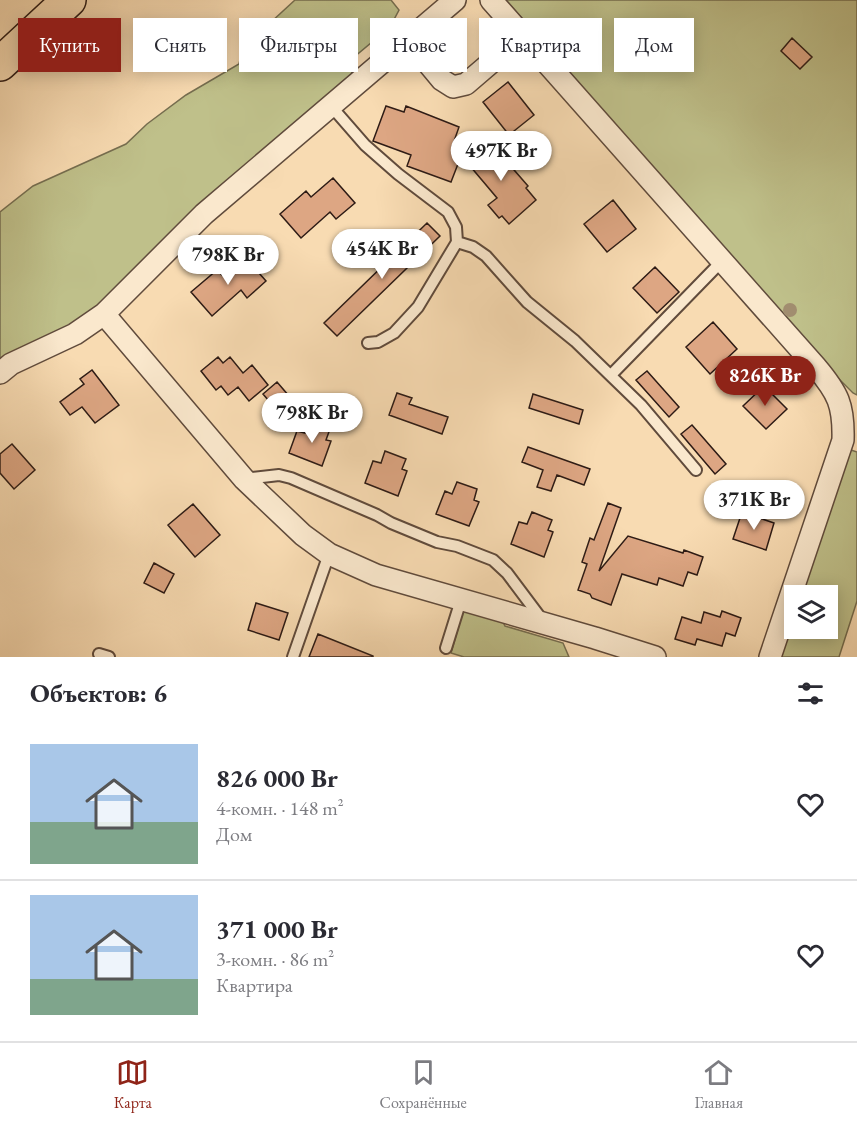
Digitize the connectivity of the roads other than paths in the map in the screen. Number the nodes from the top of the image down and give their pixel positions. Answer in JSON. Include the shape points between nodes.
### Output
{"nodes":[{"id":1,"x":69,"y":0,"type":"edge"},
{"id":2,"x":455,"y":0,"type":"edge"},
{"id":3,"x":491,"y":0,"type":"edge"},
{"id":4,"x":433,"y":18,"type":"edge"},
{"id":5,"x":506,"y":18,"type":"edge"},
{"id":6,"x":0,"y":64,"type":"edge"},
{"id":7,"x":370,"y":72,"type":"edge"},
{"id":8,"x":435,"y":72,"type":"edge"},
{"id":9,"x":480,"y":72,"type":"edge"},
{"id":10,"x":554,"y":72,"type":"edge"},
{"id":11,"x":331,"y":106,"type":"junction"},
{"id":12,"x":457,"y":242,"type":"junction"},
{"id":13,"x":722,"y":261,"type":"junction"},
{"id":14,"x":104,"y":314,"type":"junction"},
{"id":15,"x":368,"y":343,"type":"dead end"},
{"id":16,"x":0,"y":373,"type":"edge"},
{"id":17,"x":611,"y":375,"type":"junction"},
{"id":18,"x":696,"y":470,"type":"dead end"},
{"id":19,"x":244,"y":479,"type":"junction"},
{"id":20,"x":329,"y":554,"type":"junction"},
{"id":21,"x":461,"y":600,"type":"junction"},
{"id":22,"x":546,"y":624,"type":"junction"},
{"id":23,"x":446,"y":648,"type":"dead end"},
{"id":24,"x":293,"y":657,"type":"edge"},
{"id":25,"x":655,"y":657,"type":"edge"},
{"id":26,"x":770,"y":657,"type":"edge"}],
"edges":[{"from":1,"to":6,"type":"main road"},
{"from":2,"to":4,"type":"street"},
{"from":3,"to":5,"type":"street"},
{"from":7,"to":11,"type":"street"},
{"from":8,"to":9,"type":"street","via":[[453,87],[466,84]]},
{"from":10,"to":13,"type":"street"},
{"from":11,"to":12,"type":"lane","via":[[365,145],[448,212],[456,227]]},
{"from":11,"to":14,"type":"street","via":[[204,214]]},
{"from":12,"to":15,"type":"lane","via":[[418,307],[394,333]]},
{"from":12,"to":17,"type":"lane","via":[[486,256],[527,302]]},
{"from":13,"to":17,"type":"lane"},
{"from":13,"to":26,"type":"street","via":[[830,384],[839,400],[847,442]]},
{"from":14,"to":16,"type":"street","via":[[75,334]]},
{"from":14,"to":19,"type":"street"},
{"from":17,"to":18,"type":"lane"},
{"from":19,"to":20,"type":"street"},
{"from":19,"to":22,"type":"lane","via":[[279,475],[291,478],[437,542],[493,560]]},
{"from":20,"to":21,"type":"street","via":[[376,575]]},
{"from":20,"to":24,"type":"lane"},
{"from":21,"to":22,"type":"street"},
{"from":21,"to":23,"type":"lane"},
{"from":22,"to":25,"type":"street"}]}
